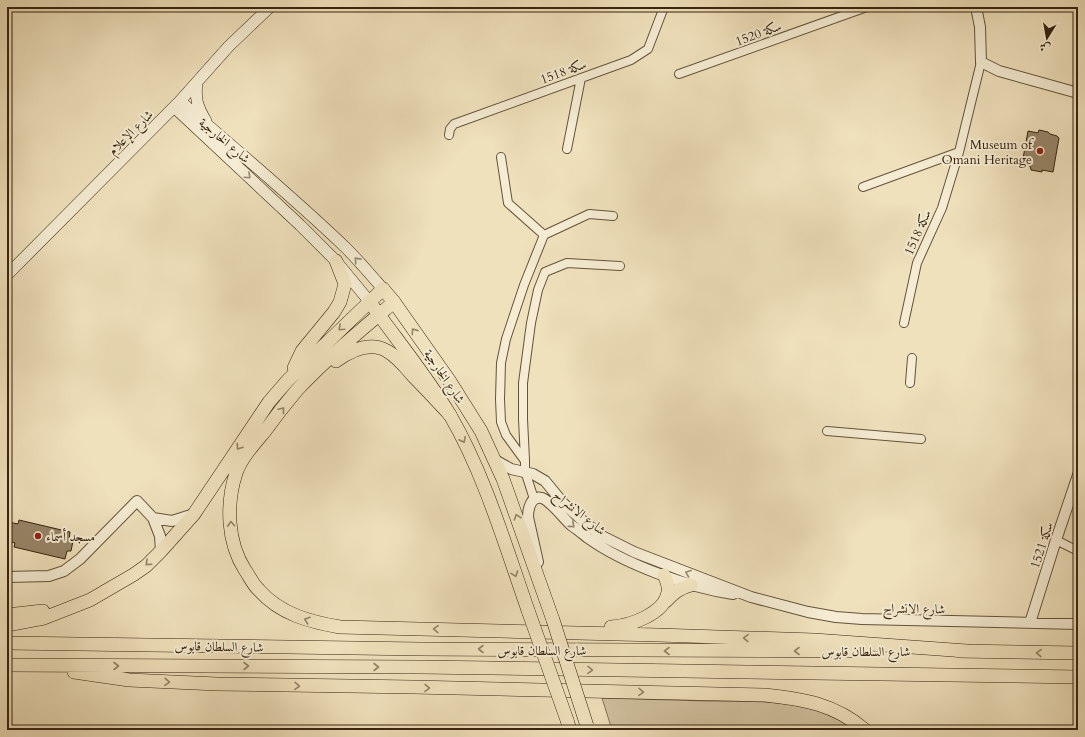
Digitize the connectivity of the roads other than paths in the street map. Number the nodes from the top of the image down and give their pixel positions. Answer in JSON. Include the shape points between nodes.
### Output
{"nodes":[{"id":1,"x":270,"y":7,"type":"edge"},
{"id":2,"x":664,"y":7,"type":"edge"},
{"id":3,"x":867,"y":7,"type":"edge"},
{"id":4,"x":976,"y":7,"type":"edge"},
{"id":5,"x":980,"y":62,"type":"junction"},
{"id":6,"x":678,"y":74,"type":"dead end"},
{"id":7,"x":581,"y":78,"type":"junction"},
{"id":8,"x":196,"y":82,"type":"junction"},
{"id":9,"x":1078,"y":93,"type":"edge"},
{"id":10,"x":177,"y":104,"type":"junction"},
{"id":11,"x":157,"y":125,"type":"junction"},
{"id":12,"x":211,"y":129,"type":"junction"},
{"id":13,"x":199,"y":130,"type":"junction"},
{"id":14,"x":449,"y":135,"type":"dead end"},
{"id":15,"x":567,"y":149,"type":"dead end"},
{"id":16,"x":959,"y":152,"type":"junction"},
{"id":17,"x":501,"y":156,"type":"dead end"},
{"id":18,"x":863,"y":187,"type":"dead end"},
{"id":19,"x":613,"y":216,"type":"dead end"},
{"id":20,"x":544,"y":235,"type":"junction"},
{"id":21,"x":336,"y":261,"type":"junction"},
{"id":22,"x":620,"y":266,"type":"dead end"},
{"id":23,"x":7,"y":275,"type":"edge"},
{"id":24,"x":383,"y":289,"type":"junction"},
{"id":25,"x":370,"y":301,"type":"junction"},
{"id":26,"x":394,"y":302,"type":"junction"},
{"id":27,"x":379,"y":315,"type":"junction"},
{"id":28,"x":904,"y":323,"type":"dead end"},
{"id":29,"x":912,"y":358,"type":"dead end"},
{"id":30,"x":288,"y":380,"type":"junction"},
{"id":31,"x":910,"y":383,"type":"dead end"},
{"id":32,"x":298,"y":390,"type":"junction"},
{"id":33,"x":450,"y":415,"type":"junction"},
{"id":34,"x":827,"y":431,"type":"dead end"},
{"id":35,"x":921,"y":439,"type":"dead end"},
{"id":36,"x":495,"y":460,"type":"junction"},
{"id":37,"x":525,"y":466,"type":"junction"},
{"id":38,"x":1078,"y":475,"type":"edge"},
{"id":39,"x":534,"y":499,"type":"junction"},
{"id":40,"x":194,"y":514,"type":"junction"},
{"id":41,"x":153,"y":518,"type":"junction"},
{"id":42,"x":1056,"y":540,"type":"junction"},
{"id":43,"x":161,"y":551,"type":"junction"},
{"id":44,"x":1078,"y":551,"type":"edge"},
{"id":45,"x":664,"y":575,"type":"junction"},
{"id":46,"x":7,"y":577,"type":"edge"},
{"id":47,"x":691,"y":585,"type":"junction"},
{"id":48,"x":725,"y":586,"type":"junction"},
{"id":49,"x":751,"y":597,"type":"junction"},
{"id":50,"x":545,"y":598,"type":"junction"},
{"id":51,"x":666,"y":601,"type":"junction"},
{"id":52,"x":70,"y":608,"type":"junction"},
{"id":53,"x":7,"y":615,"type":"edge"},
{"id":54,"x":1030,"y":623,"type":"junction"},
{"id":55,"x":1078,"y":624,"type":"edge"},
{"id":56,"x":7,"y":625,"type":"edge"},
{"id":57,"x":531,"y":632,"type":"junction"},
{"id":58,"x":7,"y":643,"type":"edge"},
{"id":59,"x":966,"y":651,"type":"junction"},
{"id":60,"x":1078,"y":654,"type":"edge"},
{"id":61,"x":7,"y":665,"type":"edge"},
{"id":62,"x":31,"y":665,"type":"junction"},
{"id":63,"x":1078,"y":676,"type":"edge"},
{"id":64,"x":568,"y":725,"type":"edge"},
{"id":65,"x":588,"y":728,"type":"edge"},
{"id":66,"x":865,"y":730,"type":"edge"}],
"edges":[{"from":1,"to":8,"type":"main road","name":"شارع الإعلام"},
{"from":2,"to":7,"type":"street","name":"سكة 1518","via":[[648,49],[631,60]]},
{"from":3,"to":6,"type":"street","name":"سكة 1520"},
{"from":4,"to":5,"type":"street","name":"سكة 1518","via":[[980,27]]},
{"from":5,"to":9,"type":"street","via":[[999,71]]},
{"from":5,"to":16,"type":"street","name":"سكة 1518"},
{"from":7,"to":14,"type":"street","name":"سكة 1518","via":[[454,124]]},
{"from":7,"to":15,"type":"street"},
{"from":8,"to":10,"type":"main road","name":"شارع الإعلام"},
{"from":8,"to":12,"type":"main road","via":[[197,104]]},
{"from":10,"to":11,"type":"main road","name":"شارع الإعلام"},
{"from":10,"to":12,"type":"main road","name":"شارع الخارجية"},
{"from":10,"to":13,"type":"main road","name":"شارع الخارجية"},
{"from":11,"to":13,"type":"main road","via":[[169,120],[180,120]]},
{"from":11,"to":23,"type":"main road","name":"شارع الإعلام"},
{"from":24,"to":12,"type":"main road","name":"شارع الخارجية","one_way":true,"via":[[308,212]]},
{"from":13,"to":21,"type":"main road","name":"شارع الخارجية","one_way":true},
{"from":16,"to":18,"type":"street"},
{"from":16,"to":28,"type":"street","name":"سكة 1518","via":[[942,208],[918,263]]},
{"from":17,"to":20,"type":"street","via":[[508,203]]},
{"from":19,"to":20,"type":"street","via":[[589,214]]},
{"from":20,"to":37,"type":"street","via":[[524,285],[501,364],[501,422]]},
{"from":21,"to":25,"type":"main road","name":"شارع الخارجية"},
{"from":21,"to":30,"type":"main road","via":[[345,284],[340,302],[302,351]]},
{"from":22,"to":37,"type":"street","via":[[567,263],[545,272],[531,323],[523,383]]},
{"from":24,"to":25,"type":"main road"},
{"from":24,"to":26,"type":"main road","name":"شارع الخارجية"},
{"from":25,"to":27,"type":"main road","name":"شارع الخارجية"},
{"from":25,"to":30,"type":"main road","one_way":true},
{"from":26,"to":27,"type":"main road"},
{"from":36,"to":26,"type":"main road","name":"شارع الخارجية","one_way":true,"via":[[463,402]]},
{"from":27,"to":32,"type":"main road"},
{"from":27,"to":33,"type":"main road","name":"شارع الخارجية"},
{"from":29,"to":31,"type":"street"},
{"from":30,"to":40,"type":"main road","one_way":true,"via":[[270,402]]},
{"from":32,"to":33,"type":"main road","via":[[349,352],[361,347],[377,348],[387,350],[398,359]]},
{"from":57,"to":32,"type":"main road","one_way":true,"via":[[346,627],[316,623],[291,614],[258,590],[241,563],[231,535],[232,491],[237,472],[247,453]]},
{"from":33,"to":64,"type":"main road","name":"شارع الخارجية","one_way":true,"bridge":true,"via":[[477,469]]},
{"from":34,"to":35,"type":"street"},
{"from":36,"to":37,"type":"street","name":"شارع الانشراح","via":[[511,469]]},
{"from":50,"to":36,"type":"main road","name":"شارع الخارجية","one_way":true},
{"from":37,"to":39,"type":"street"},
{"from":48,"to":37,"type":"street","name":"شارع الانشراح","one_way":true,"via":[[634,552],[602,536],[564,504],[545,481]]},
{"from":38,"to":42,"type":"street","name":"سكة 1521"},
{"from":39,"to":45,"type":"street","name":"شارع الانشراح","one_way":true,"via":[[546,500],[571,525],[608,550]]},
{"from":39,"to":50,"type":"street","name":"شارع الانشراح","via":[[530,503],[528,517]]},
{"from":40,"to":41,"type":"street","via":[[172,521]]},
{"from":40,"to":43,"type":"main road"},
{"from":41,"to":43,"type":"street","via":[[160,536]]},
{"from":41,"to":46,"type":"street","via":[[137,501],[80,559],[64,571],[49,576]]},
{"from":42,"to":44,"type":"street"},
{"from":42,"to":54,"type":"street","name":"سكة 1521"},
{"from":43,"to":52,"type":"main road","one_way":true,"via":[[133,575],[90,600]]},
{"from":45,"to":47,"type":"street","name":"شارع الانشراح"},
{"from":45,"to":51,"type":"main road","via":[[668,584]]},
{"from":47,"to":48,"type":"street","via":[[703,583]]},
{"from":47,"to":49,"type":"street","name":"شارع الانشراح"},
{"from":47,"to":51,"type":"main road","via":[[674,592]]},
{"from":48,"to":49,"type":"street","name":"شارع الانشراح"},
{"from":49,"to":54,"type":"street","name":"شارع الانشراح","via":[[836,617]]},
{"from":50,"to":65,"type":"main road","name":"شارع الخارجية","bridge":true},
{"from":51,"to":57,"type":"main road","via":[[642,620],[622,627],[574,627]]},
{"from":52,"to":53,"type":"main road"},
{"from":52,"to":56,"type":"main road","via":[[44,618]]},
{"from":54,"to":55,"type":"street","name":"شارع الانشراح"},
{"from":59,"to":57,"type":"main road","one_way":true,"via":[[814,640]]},
{"from":59,"to":58,"type":"main road","name":"شارع السلطان قابوس","one_way":true,"via":[[429,649]]},
{"from":60,"to":59,"type":"main road","name":"شارع السلطان قابوس","one_way":true},
{"from":61,"to":62,"type":"main road","name":"شارع السلطان قابوس"},
{"from":62,"to":63,"type":"main road","name":"شارع السلطان قابوس","one_way":true,"via":[[420,667]]},
{"from":62,"to":66,"type":"main road","one_way":true,"via":[[129,680],[217,684],[765,695],[813,702],[834,710]]}]}
